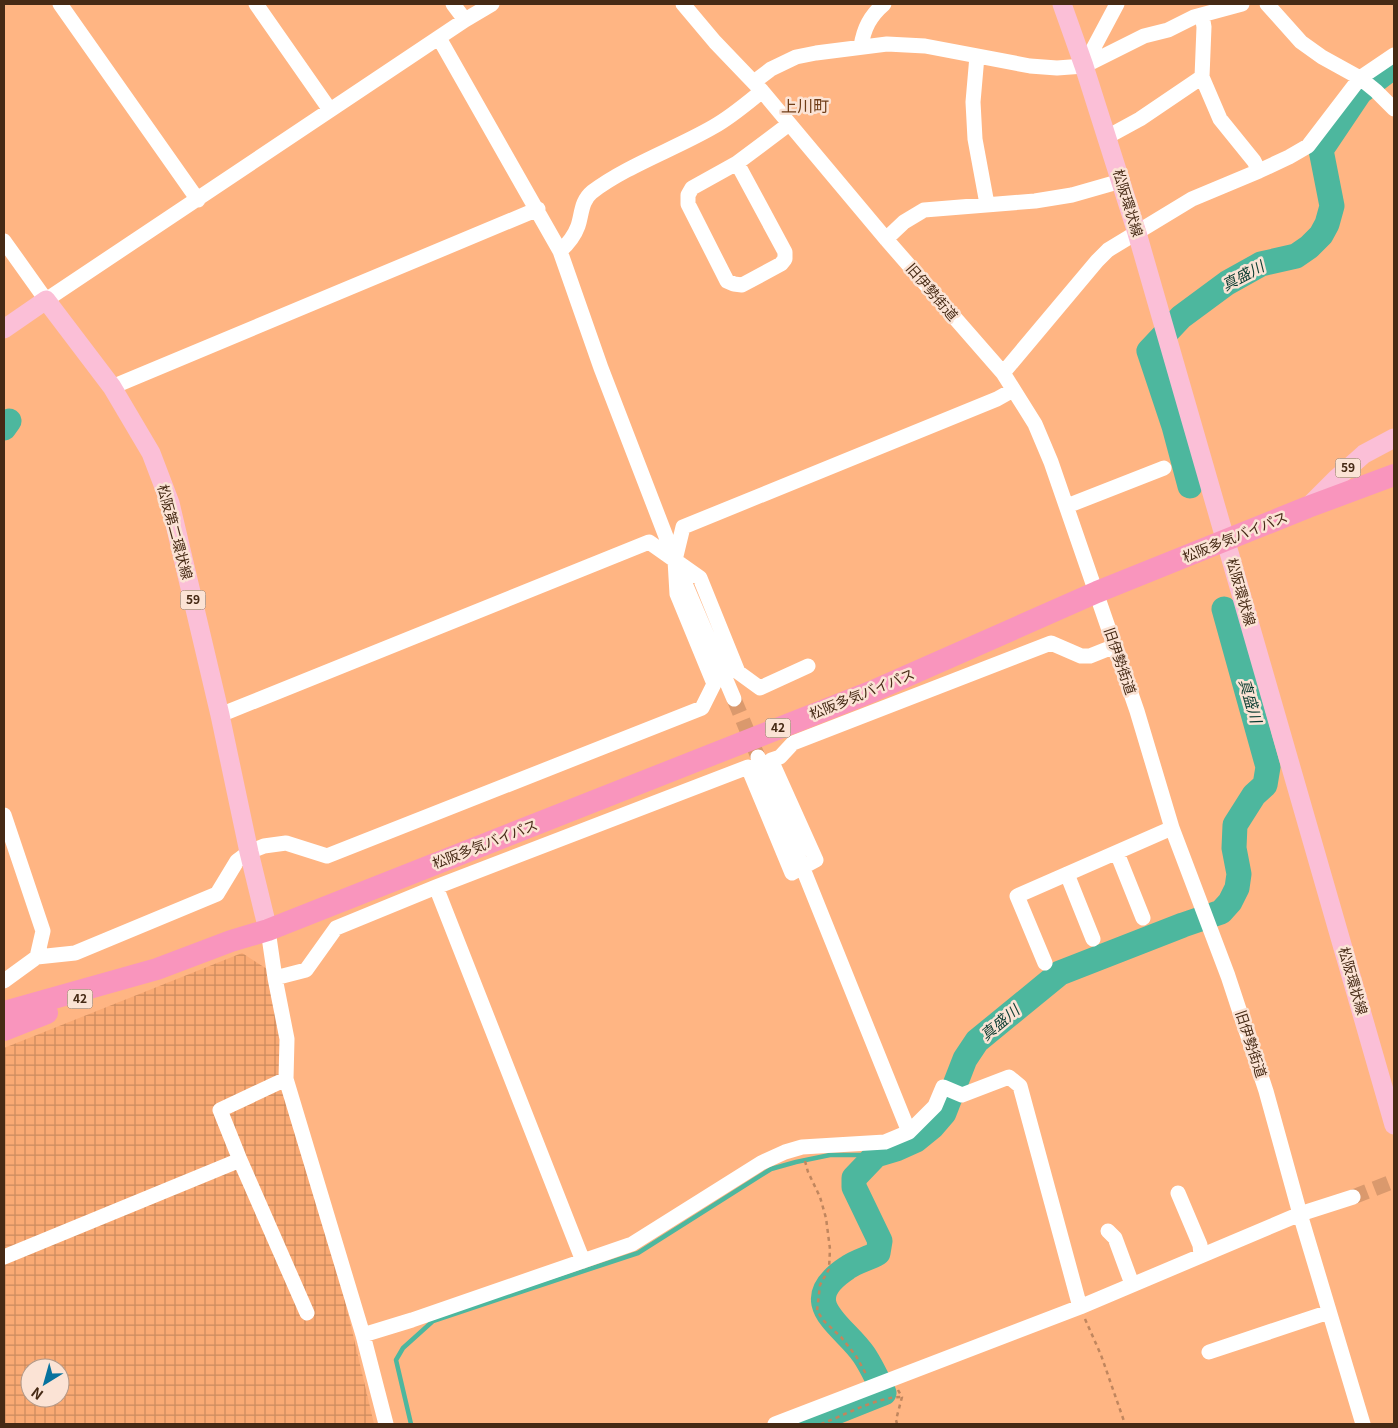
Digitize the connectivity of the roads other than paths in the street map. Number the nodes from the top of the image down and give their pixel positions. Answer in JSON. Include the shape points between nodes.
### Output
{"nodes":[{"id":1,"x":60,"y":4,"type":"edge"},
{"id":2,"x":256,"y":4,"type":"edge"},
{"id":3,"x":453,"y":4,"type":"edge"},
{"id":4,"x":492,"y":4,"type":"edge"},
{"id":5,"x":683,"y":4,"type":"edge"},
{"id":6,"x":884,"y":4,"type":"edge"},
{"id":7,"x":1062,"y":4,"type":"edge"},
{"id":8,"x":1118,"y":4,"type":"edge"},
{"id":9,"x":1242,"y":4,"type":"edge"},
{"id":10,"x":1267,"y":4,"type":"edge"},
{"id":11,"x":1202,"y":15,"type":"junction"},
{"id":12,"x":465,"y":20,"type":"junction"},
{"id":13,"x":439,"y":38,"type":"junction"},
{"id":14,"x":861,"y":46,"type":"junction"},
{"id":15,"x":1394,"y":55,"type":"edge"},
{"id":16,"x":977,"y":56,"type":"junction"},
{"id":17,"x":1084,"y":66,"type":"junction"},
{"id":18,"x":1202,"y":77,"type":"junction"},
{"id":19,"x":1362,"y":80,"type":"junction"},
{"id":20,"x":758,"y":86,"type":"junction"},
{"id":21,"x":1394,"y":109,"type":"edge"},
{"id":22,"x":330,"y":110,"type":"junction"},
{"id":23,"x":789,"y":124,"type":"junction"},
{"id":24,"x":1107,"y":137,"type":"junction"},
{"id":25,"x":737,"y":163,"type":"junction"},
{"id":26,"x":1260,"y":171,"type":"junction"},
{"id":27,"x":1121,"y":182,"type":"junction"},
{"id":28,"x":198,"y":200,"type":"junction"},
{"id":29,"x":987,"y":204,"type":"junction"},
{"id":30,"x":538,"y":209,"type":"junction"},
{"id":31,"x":1137,"y":234,"type":"junction"},
{"id":32,"x":886,"y":239,"type":"junction"},
{"id":33,"x":4,"y":241,"type":"edge"},
{"id":34,"x":560,"y":251,"type":"junction"},
{"id":35,"x":46,"y":300,"type":"junction"},
{"id":36,"x":4,"y":329,"type":"edge"},
{"id":37,"x":1003,"y":373,"type":"junction"},
{"id":38,"x":112,"y":386,"type":"junction"},
{"id":39,"x":1013,"y":390,"type":"junction"},
{"id":40,"x":1394,"y":438,"type":"edge"},
{"id":41,"x":1164,"y":468,"type":"dead end"},
{"id":42,"x":1394,"y":475,"type":"edge"},
{"id":43,"x":1067,"y":506,"type":"junction"},
{"id":44,"x":1308,"y":507,"type":"junction"},
{"id":45,"x":1227,"y":540,"type":"junction"},
{"id":46,"x":674,"y":560,"type":"junction"},
{"id":47,"x":1096,"y":592,"type":"junction"},
{"id":48,"x":1115,"y":646,"type":"junction"},
{"id":49,"x":808,"y":666,"type":"dead end"},
{"id":50,"x":734,"y":699,"type":"tunnel mouth"},
{"id":51,"x":220,"y":715,"type":"junction"},
{"id":52,"x":758,"y":757,"type":"tunnel mouth"},
{"id":53,"x":4,"y":815,"type":"edge"},
{"id":54,"x":1172,"y":828,"type":"junction"},
{"id":55,"x":248,"y":852,"type":"junction"},
{"id":56,"x":1117,"y":853,"type":"junction"},
{"id":57,"x":804,"y":868,"type":"junction"},
{"id":58,"x":1067,"y":874,"type":"junction"},
{"id":59,"x":436,"y":887,"type":"junction"},
{"id":60,"x":1143,"y":918,"type":"dead end"},
{"id":61,"x":268,"y":930,"type":"junction"},
{"id":62,"x":1093,"y":939,"type":"dead end"},
{"id":63,"x":37,"y":958,"type":"junction"},
{"id":64,"x":1045,"y":962,"type":"dead end"},
{"id":65,"x":157,"y":968,"type":"junction"},
{"id":66,"x":275,"y":978,"type":"junction"},
{"id":67,"x":4,"y":981,"type":"edge"},
{"id":68,"x":4,"y":1012,"type":"edge"},
{"id":69,"x":4,"y":1030,"type":"edge"},
{"id":70,"x":286,"y":1079,"type":"junction"},
{"id":71,"x":1394,"y":1125,"type":"edge"},
{"id":72,"x":909,"y":1132,"type":"junction"},
{"id":73,"x":240,"y":1160,"type":"junction"},
{"id":74,"x":1178,"y":1194,"type":"dead end"},
{"id":75,"x":1353,"y":1197,"type":"tunnel mouth"},
{"id":76,"x":1300,"y":1214,"type":"junction"},
{"id":77,"x":1108,"y":1230,"type":"dead end"},
{"id":78,"x":1201,"y":1255,"type":"junction"},
{"id":79,"x":4,"y":1257,"type":"edge"},
{"id":80,"x":583,"y":1261,"type":"junction"},
{"id":81,"x":1132,"y":1284,"type":"junction"},
{"id":82,"x":1080,"y":1307,"type":"junction"},
{"id":83,"x":307,"y":1312,"type":"dead end"},
{"id":84,"x":1330,"y":1312,"type":"junction"},
{"id":85,"x":363,"y":1335,"type":"junction"},
{"id":86,"x":1209,"y":1352,"type":"dead end"},
{"id":87,"x":386,"y":1424,"type":"edge"},
{"id":88,"x":775,"y":1424,"type":"edge"},
{"id":89,"x":1363,"y":1424,"type":"edge"}],
"edges":[{"from":1,"to":28,"type":"street"},
{"from":2,"to":22,"type":"street"},
{"from":3,"to":12,"type":"street"},
{"from":4,"to":12,"type":"street"},
{"from":5,"to":20,"type":"street","name":"旧伊勢街道"},
{"from":6,"to":14,"type":"street","via":[[863,31]]},
{"from":7,"to":17,"type":"main road","name":"松阪環状線"},
{"from":8,"to":17,"type":"street"},
{"from":9,"to":11,"type":"street"},
{"from":10,"to":19,"type":"street","via":[[1301,42]]},
{"from":11,"to":17,"type":"street","via":[[1168,30],[1144,36]]},
{"from":11,"to":18,"type":"street"},
{"from":12,"to":13,"type":"street"},
{"from":13,"to":22,"type":"street"},
{"from":13,"to":30,"type":"street"},
{"from":14,"to":16,"type":"street","via":[[918,46]]},
{"from":14,"to":20,"type":"street","via":[[796,57],[771,69]]},
{"from":15,"to":19,"type":"street"},
{"from":16,"to":17,"type":"street","via":[[1030,66]]},
{"from":16,"to":29,"type":"street","via":[[975,139]]},
{"from":17,"to":24,"type":"main road","name":"松阪環状線"},
{"from":18,"to":24,"type":"street"},
{"from":18,"to":26,"type":"street","via":[[1220,119]]},
{"from":19,"to":21,"type":"street"},
{"from":19,"to":26,"type":"street","via":[[1308,146]]},
{"from":20,"to":23,"type":"street","name":"旧伊勢街道"},
{"from":20,"to":34,"type":"street","via":[[742,108],[712,128],[592,192],[584,202],[570,242]]},
{"from":22,"to":28,"type":"street"},
{"from":23,"to":25,"type":"street"},
{"from":23,"to":32,"type":"street","name":"旧伊勢街道"},
{"from":24,"to":27,"type":"main road","name":"松阪環状線"},
{"from":25,"to":25,"type":"street","via":[[692,188],[688,204],[727,281],[742,285],[781,264],[785,252]]},
{"from":26,"to":31,"type":"street","via":[[1192,199]]},
{"from":27,"to":29,"type":"street","via":[[1036,201]]},
{"from":27,"to":31,"type":"main road","name":"松阪環状線"},
{"from":28,"to":35,"type":"street"},
{"from":29,"to":32,"type":"street","via":[[924,210],[904,222]]},
{"from":30,"to":34,"type":"street"},
{"from":30,"to":38,"type":"street"},
{"from":31,"to":37,"type":"street","via":[[1108,250],[1097,261]]},
{"from":31,"to":45,"type":"main road","name":"松阪環状線"},
{"from":32,"to":37,"type":"street","name":"旧伊勢街道"},
{"from":33,"to":35,"type":"street"},
{"from":34,"to":46,"type":"street"},
{"from":35,"to":36,"type":"main road"},
{"from":35,"to":38,"type":"main road","name":"松阪第二環状線","number":"59"},
{"from":37,"to":39,"type":"street","name":"旧伊勢街道"},
{"from":38,"to":51,"type":"main road","name":"松阪第二環状線","number":"59","via":[[151,453],[170,503]]},
{"from":39,"to":43,"type":"street","name":"旧伊勢街道","via":[[1035,424]]},
{"from":39,"to":46,"type":"street","via":[[683,527]]},
{"from":40,"to":44,"type":"main road","number":"59","via":[[1364,454]]},
{"from":41,"to":43,"type":"street"},
{"from":42,"to":44,"type":"highway","name":"松阪多気バイパス","number":"42"},
{"from":43,"to":47,"type":"street","name":"旧伊勢街道"},
{"from":44,"to":45,"type":"highway","name":"松阪多気バイパス","number":"42"},
{"from":45,"to":47,"type":"highway","name":"松阪多気バイパス","number":"42"},
{"from":45,"to":71,"type":"main road","name":"松阪環状線"},
{"from":46,"to":49,"type":"street","via":[[700,578],[738,672],[760,688]]},
{"from":46,"to":50,"type":"street"},
{"from":46,"to":51,"type":"street","via":[[649,542]]},
{"from":46,"to":55,"type":"street","via":[[677,594],[714,684],[702,708],[327,856],[286,843]]},
{"from":47,"to":48,"type":"street","name":"旧伊勢街道"},
{"from":47,"to":61,"type":"highway","name":"松阪多気バイパス","number":"42","via":[[873,691]]},
{"from":48,"to":54,"type":"street","name":"旧伊勢街道"},
{"from":48,"to":57,"type":"street","via":[[1082,656],[1051,643],[793,743],[780,757],[771,760],[816,860]]},
{"from":51,"to":55,"type":"main road","name":"松阪第二環状線","number":"59"},
{"from":52,"to":57,"type":"street"},
{"from":53,"to":63,"type":"street","via":[[43,931]]},
{"from":54,"to":56,"type":"street"},
{"from":54,"to":76,"type":"street","name":"旧伊勢街道","via":[[1228,976],[1266,1091]]},
{"from":55,"to":61,"type":"main road","name":"松阪第二環状線","number":"59"},
{"from":55,"to":63,"type":"street","via":[[237,861],[217,894],[75,953]]},
{"from":56,"to":58,"type":"street"},
{"from":56,"to":60,"type":"street"},
{"from":57,"to":59,"type":"street","via":[[792,873],[748,767]]},
{"from":57,"to":72,"type":"street"},
{"from":58,"to":62,"type":"street"},
{"from":58,"to":64,"type":"street","via":[[1017,896]]},
{"from":59,"to":66,"type":"street","via":[[336,928],[306,970]]},
{"from":59,"to":80,"type":"street"},
{"from":61,"to":65,"type":"highway","name":"松阪多気バイパス","number":"42"},
{"from":61,"to":66,"type":"street"},
{"from":63,"to":67,"type":"street"},
{"from":65,"to":68,"type":"highway","name":"松阪多気バイパス","number":"42"},
{"from":65,"to":69,"type":"highway","name":"松阪多気バイパス","number":"42"},
{"from":66,"to":70,"type":"street","via":[[288,1039]]},
{"from":70,"to":73,"type":"street","via":[[220,1110]]},
{"from":70,"to":85,"type":"street"},
{"from":72,"to":80,"type":"street","via":[[885,1142],[785,1152],[761,1163],[632,1244]]},
{"from":72,"to":82,"type":"street","via":[[935,1106],[943,1088],[962,1095],[1009,1077],[1020,1086]]},
{"from":73,"to":79,"type":"street"},
{"from":73,"to":83,"type":"street"},
{"from":74,"to":78,"type":"street","via":[[1200,1245]]},
{"from":75,"to":76,"type":"street"},
{"from":76,"to":78,"type":"street"},
{"from":76,"to":84,"type":"street","name":"旧伊勢街道"},
{"from":77,"to":81,"type":"street","via":[[1115,1238]]},
{"from":78,"to":81,"type":"street"},
{"from":80,"to":85,"type":"street"},
{"from":81,"to":82,"type":"street"},
{"from":82,"to":88,"type":"street"},
{"from":84,"to":86,"type":"street"},
{"from":84,"to":89,"type":"street","name":"旧伊勢街道"},
{"from":85,"to":87,"type":"street"}]}
